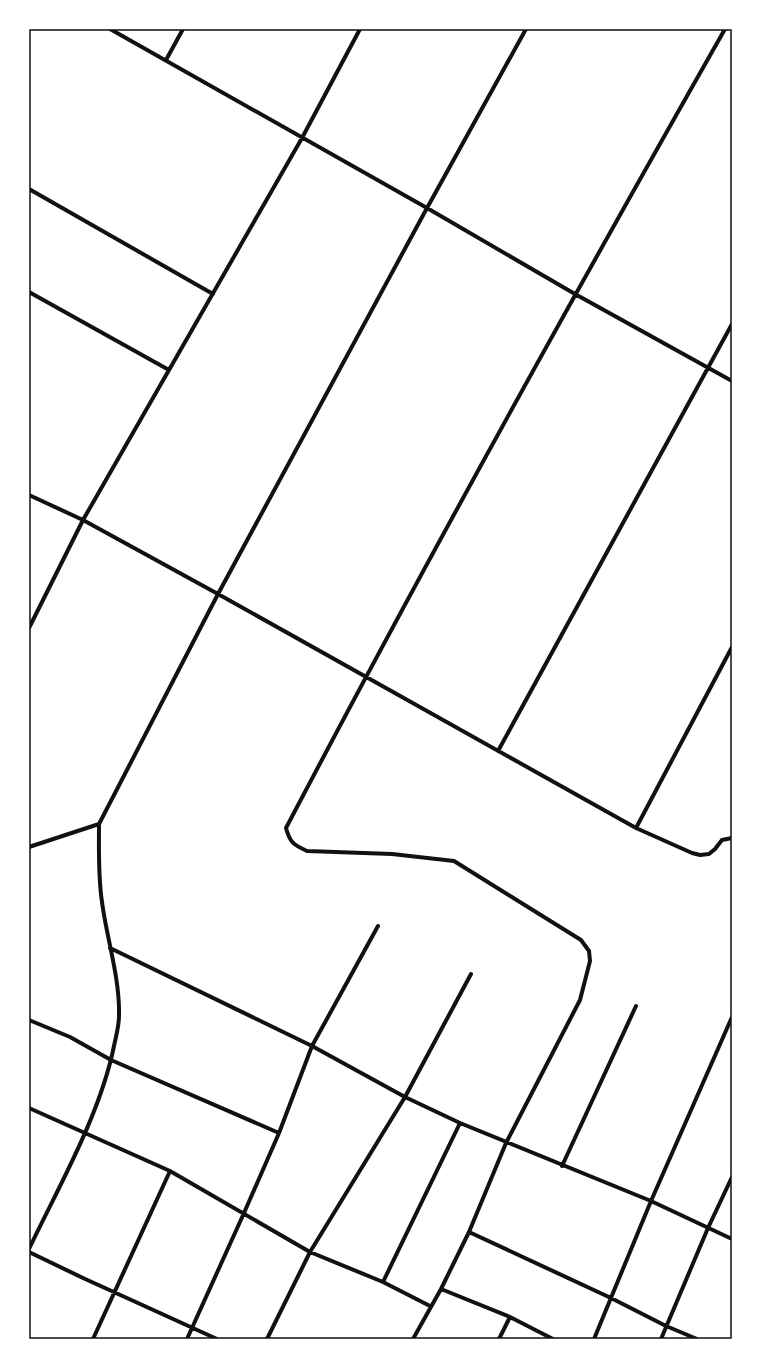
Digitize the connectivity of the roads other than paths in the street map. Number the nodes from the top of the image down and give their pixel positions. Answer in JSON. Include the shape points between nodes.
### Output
{"nodes":[{"id":1,"x":110,"y":29,"type":"edge"},
{"id":2,"x":183,"y":29,"type":"edge"},
{"id":3,"x":360,"y":29,"type":"edge"},
{"id":4,"x":526,"y":29,"type":"edge"},
{"id":5,"x":725,"y":29,"type":"edge"},
{"id":6,"x":166,"y":60,"type":"junction"},
{"id":7,"x":302,"y":138,"type":"junction"},
{"id":8,"x":29,"y":189,"type":"edge"},
{"id":9,"x":427,"y":208,"type":"junction"},
{"id":10,"x":29,"y":292,"type":"edge"},
{"id":11,"x":213,"y":294,"type":"junction"},
{"id":12,"x":575,"y":294,"type":"junction"},
{"id":13,"x":732,"y":324,"type":"edge"},
{"id":14,"x":708,"y":367,"type":"junction"},
{"id":15,"x":169,"y":370,"type":"junction"},
{"id":16,"x":732,"y":381,"type":"edge"},
{"id":17,"x":29,"y":495,"type":"edge"},
{"id":18,"x":83,"y":520,"type":"junction"},
{"id":19,"x":218,"y":594,"type":"junction"},
{"id":20,"x":29,"y":628,"type":"edge"},
{"id":21,"x":732,"y":647,"type":"edge"},
{"id":22,"x":366,"y":676,"type":"junction"},
{"id":23,"x":498,"y":752,"type":"junction"},
{"id":24,"x":99,"y":824,"type":"junction"},
{"id":25,"x":636,"y":828,"type":"junction"},
{"id":26,"x":732,"y":838,"type":"edge"},
{"id":27,"x":29,"y":846,"type":"edge"},
{"id":28,"x":378,"y":926,"type":"dead end"},
{"id":29,"x":110,"y":948,"type":"junction"},
{"id":30,"x":471,"y":974,"type":"dead end"},
{"id":31,"x":636,"y":1006,"type":"dead end"},
{"id":32,"x":732,"y":1017,"type":"edge"},
{"id":33,"x":29,"y":1020,"type":"edge"},
{"id":34,"x":312,"y":1046,"type":"junction"},
{"id":35,"x":111,"y":1060,"type":"junction"},
{"id":36,"x":405,"y":1097,"type":"junction"},
{"id":37,"x":29,"y":1108,"type":"edge"},
{"id":38,"x":460,"y":1123,"type":"junction"},
{"id":39,"x":85,"y":1132,"type":"junction"},
{"id":40,"x":279,"y":1133,"type":"junction"},
{"id":41,"x":506,"y":1142,"type":"junction"},
{"id":42,"x":562,"y":1166,"type":"junction"},
{"id":43,"x":170,"y":1171,"type":"junction"},
{"id":44,"x":732,"y":1176,"type":"edge"},
{"id":45,"x":651,"y":1201,"type":"junction"},
{"id":46,"x":244,"y":1213,"type":"junction"},
{"id":47,"x":708,"y":1228,"type":"junction"},
{"id":48,"x":469,"y":1232,"type":"junction"},
{"id":49,"x":732,"y":1239,"type":"edge"},
{"id":50,"x":29,"y":1251,"type":"edge"},
{"id":51,"x":310,"y":1252,"type":"junction"},
{"id":52,"x":383,"y":1282,"type":"junction"},
{"id":53,"x":441,"y":1289,"type":"junction"},
{"id":54,"x":114,"y":1292,"type":"junction"},
{"id":55,"x":611,"y":1298,"type":"junction"},
{"id":56,"x":430,"y":1306,"type":"junction"},
{"id":57,"x":510,"y":1317,"type":"junction"},
{"id":58,"x":666,"y":1326,"type":"junction"},
{"id":59,"x":191,"y":1328,"type":"junction"},
{"id":60,"x":93,"y":1339,"type":"edge"},
{"id":61,"x":187,"y":1339,"type":"edge"},
{"id":62,"x":217,"y":1339,"type":"edge"},
{"id":63,"x":266,"y":1339,"type":"edge"},
{"id":64,"x":413,"y":1339,"type":"edge"},
{"id":65,"x":499,"y":1339,"type":"edge"},
{"id":66,"x":553,"y":1339,"type":"edge"},
{"id":67,"x":594,"y":1339,"type":"edge"},
{"id":68,"x":661,"y":1339,"type":"edge"},
{"id":69,"x":697,"y":1339,"type":"edge"}],
"edges":[{"from":1,"to":6,"type":"street"},
{"from":2,"to":6,"type":"street"},
{"from":3,"to":7,"type":"street"},
{"from":4,"to":9,"type":"street"},
{"from":5,"to":12,"type":"street"},
{"from":6,"to":7,"type":"street"},
{"from":7,"to":9,"type":"street"},
{"from":7,"to":11,"type":"street"},
{"from":8,"to":11,"type":"street"},
{"from":9,"to":12,"type":"street"},
{"from":9,"to":19,"type":"street"},
{"from":10,"to":15,"type":"street"},
{"from":11,"to":15,"type":"street"},
{"from":12,"to":14,"type":"street"},
{"from":12,"to":22,"type":"street"},
{"from":13,"to":14,"type":"street"},
{"from":14,"to":16,"type":"street"},
{"from":14,"to":23,"type":"street"},
{"from":15,"to":18,"type":"street"},
{"from":17,"to":18,"type":"street"},
{"from":18,"to":19,"type":"street"},
{"from":18,"to":20,"type":"street"},
{"from":19,"to":22,"type":"street"},
{"from":19,"to":24,"type":"street"},
{"from":21,"to":25,"type":"street"},
{"from":22,"to":23,"type":"street"},
{"from":22,"to":41,"type":"street","via":[[286,828],[295,846],[307,851],[392,854],[454,861],[581,940],[589,951],[588,976],[580,1000]]},
{"from":23,"to":25,"type":"street"},
{"from":24,"to":27,"type":"street"},
{"from":24,"to":29,"type":"street","via":[[102,901]]},
{"from":25,"to":26,"type":"street","via":[[700,855],[709,854],[722,840]]},
{"from":28,"to":34,"type":"street"},
{"from":29,"to":34,"type":"street"},
{"from":29,"to":35,"type":"street","via":[[119,995],[119,1018]]},
{"from":30,"to":36,"type":"street"},
{"from":31,"to":42,"type":"street"},
{"from":32,"to":45,"type":"street"},
{"from":33,"to":35,"type":"street","via":[[70,1037]]},
{"from":34,"to":36,"type":"street"},
{"from":34,"to":40,"type":"street"},
{"from":35,"to":39,"type":"street"},
{"from":35,"to":40,"type":"street"},
{"from":36,"to":38,"type":"street"},
{"from":36,"to":51,"type":"street"},
{"from":37,"to":39,"type":"street"},
{"from":38,"to":41,"type":"street"},
{"from":38,"to":52,"type":"street"},
{"from":39,"to":43,"type":"street"},
{"from":39,"to":50,"type":"street"},
{"from":40,"to":46,"type":"street"},
{"from":41,"to":42,"type":"street"},
{"from":41,"to":48,"type":"street"},
{"from":42,"to":45,"type":"street"},
{"from":43,"to":46,"type":"street"},
{"from":43,"to":54,"type":"street"},
{"from":44,"to":47,"type":"street"},
{"from":45,"to":47,"type":"street"},
{"from":45,"to":55,"type":"street"},
{"from":46,"to":51,"type":"street"},
{"from":46,"to":59,"type":"street"},
{"from":47,"to":49,"type":"street"},
{"from":47,"to":58,"type":"street"},
{"from":48,"to":53,"type":"street"},
{"from":48,"to":55,"type":"street"},
{"from":50,"to":54,"type":"street"},
{"from":51,"to":52,"type":"street"},
{"from":51,"to":63,"type":"street"},
{"from":52,"to":56,"type":"street"},
{"from":53,"to":56,"type":"street"},
{"from":53,"to":57,"type":"street"},
{"from":54,"to":59,"type":"street"},
{"from":54,"to":60,"type":"street"},
{"from":55,"to":58,"type":"street"},
{"from":55,"to":67,"type":"street"},
{"from":56,"to":64,"type":"street"},
{"from":57,"to":65,"type":"street"},
{"from":57,"to":66,"type":"street"},
{"from":58,"to":68,"type":"street"},
{"from":58,"to":69,"type":"street"},
{"from":59,"to":61,"type":"street"},
{"from":59,"to":62,"type":"street"}]}
